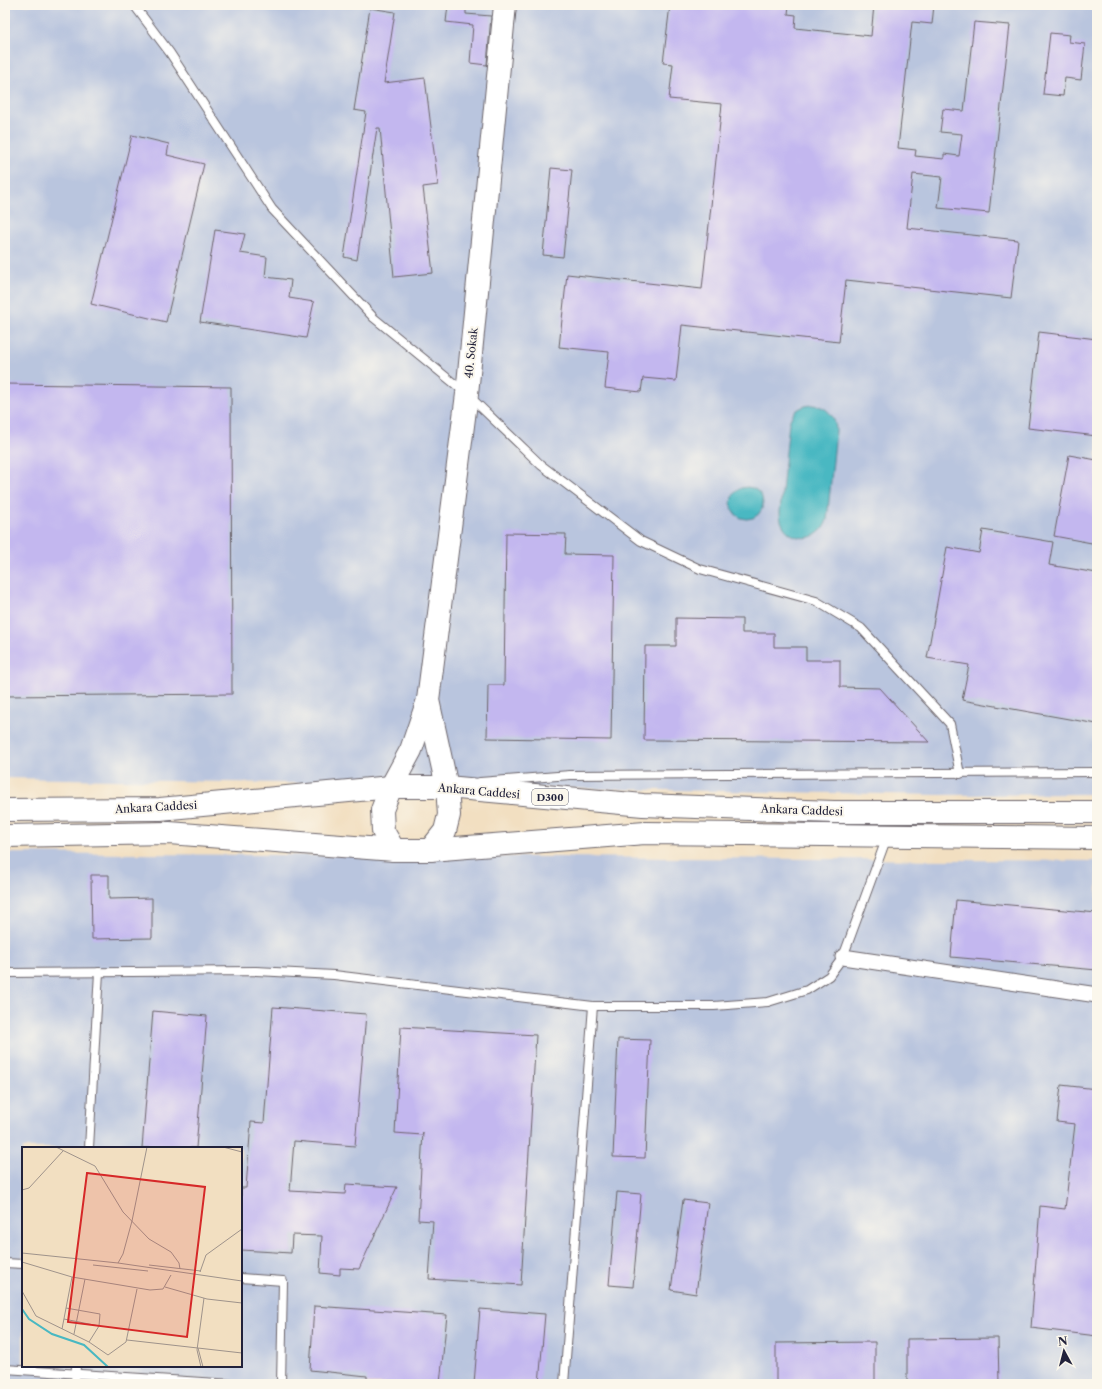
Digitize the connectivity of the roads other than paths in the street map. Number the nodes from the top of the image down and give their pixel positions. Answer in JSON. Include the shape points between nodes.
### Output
{"nodes":[{"id":1,"x":134,"y":5,"type":"edge"},
{"id":2,"x":505,"y":5,"type":"edge"},
{"id":3,"x":467,"y":394,"type":"junction"},
{"id":4,"x":428,"y":700,"type":"junction"},
{"id":5,"x":1097,"y":772,"type":"edge"},
{"id":6,"x":960,"y":774,"type":"junction"},
{"id":7,"x":391,"y":787,"type":"junction"},
{"id":8,"x":447,"y":787,"type":"junction"},
{"id":9,"x":5,"y":810,"type":"edge"},
{"id":10,"x":1097,"y":812,"type":"edge"},
{"id":11,"x":5,"y":836,"type":"edge"},
{"id":12,"x":888,"y":837,"type":"junction"},
{"id":13,"x":1097,"y":838,"type":"edge"},
{"id":14,"x":394,"y":850,"type":"junction"},
{"id":15,"x":430,"y":850,"type":"junction"},
{"id":16,"x":843,"y":957,"type":"junction"},
{"id":17,"x":99,"y":972,"type":"junction"},
{"id":18,"x":5,"y":973,"type":"edge"},
{"id":19,"x":1097,"y":995,"type":"edge"},
{"id":20,"x":593,"y":1006,"type":"junction"},
{"id":21,"x":88,"y":1147,"type":"edge"},
{"id":22,"x":5,"y":1263,"type":"edge"},
{"id":23,"x":22,"y":1264,"type":"edge"},
{"id":24,"x":242,"y":1278,"type":"edge"},
{"id":25,"x":5,"y":1369,"type":"edge"},
{"id":26,"x":76,"y":1370,"type":"edge"},
{"id":27,"x":75,"y":1384,"type":"edge"},
{"id":28,"x":232,"y":1384,"type":"edge"},
{"id":29,"x":281,"y":1384,"type":"edge"},
{"id":30,"x":564,"y":1384,"type":"edge"}],
"edges":[{"from":1,"to":3,"type":"lane","via":[[170,53],[272,209],[374,318]]},
{"from":2,"to":3,"type":"main road","name":"40. Sokak"},
{"from":3,"to":4,"type":"main road","name":"40. Sokak"},
{"from":3,"to":6,"type":"lane","via":[[541,465],[641,541],[700,569],[816,601],[861,628],[950,724]]},
{"from":4,"to":7,"type":"main road","via":[[411,750]]},
{"from":4,"to":8,"type":"main road"},
{"from":5,"to":6,"type":"lane"},
{"from":6,"to":8,"type":"lane","via":[[570,775],[492,780]]},
{"from":7,"to":8,"type":"main road","name":"Ankara Caddesi","number":"D300"},
{"from":7,"to":9,"type":"main road","name":"Ankara Caddesi","number":"D300","via":[[160,809]]},
{"from":7,"to":14,"type":"main road","via":[[382,810],[383,831]]},
{"from":8,"to":10,"type":"main road","name":"Ankara Caddesi","number":"D300","via":[[643,805],[834,812]]},
{"from":8,"to":15,"type":"main road","via":[[449,815],[445,831]]},
{"from":11,"to":14,"type":"main road","via":[[169,833]]},
{"from":12,"to":13,"type":"main road"},
{"from":12,"to":15,"type":"main road","via":[[645,834]]},
{"from":12,"to":16,"type":"lane"},
{"from":14,"to":15,"type":"main road"},
{"from":16,"to":19,"type":"street"},
{"from":16,"to":20,"type":"lane","via":[[829,976],[806,990],[768,1002],[714,1006]]},
{"from":17,"to":18,"type":"lane"},
{"from":17,"to":20,"type":"lane","via":[[256,971],[334,975]]},
{"from":17,"to":21,"type":"lane"},
{"from":20,"to":30,"type":"lane"},
{"from":22,"to":23,"type":"lane"},
{"from":24,"to":29,"type":"lane","via":[[283,1281]]},
{"from":25,"to":26,"type":"lane"},
{"from":26,"to":27,"type":"lane"},
{"from":26,"to":28,"type":"lane"}]}
